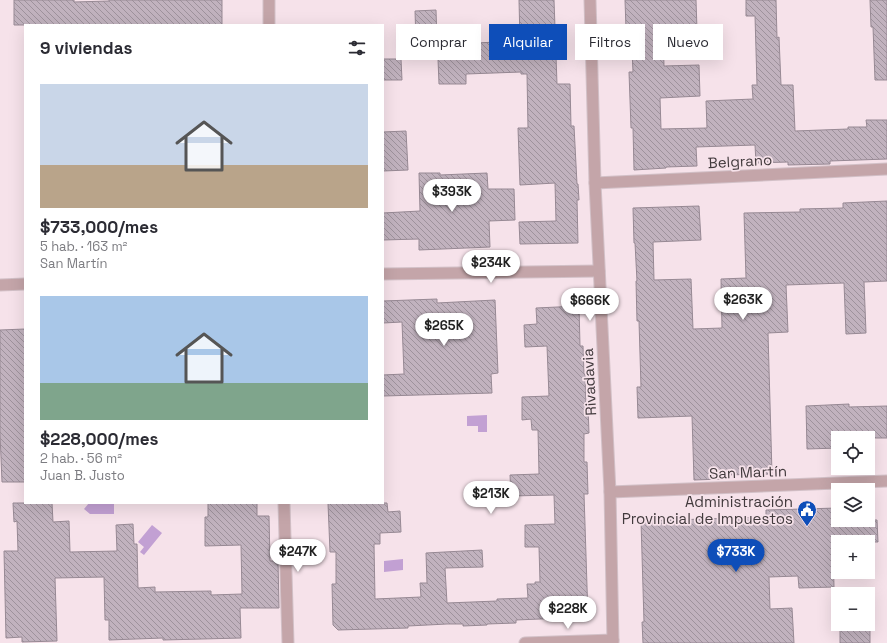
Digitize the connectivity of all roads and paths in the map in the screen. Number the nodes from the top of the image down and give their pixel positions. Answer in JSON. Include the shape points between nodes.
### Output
{"nodes":[{"id":1,"x":269,"y":0,"type":"edge"},
{"id":2,"x":590,"y":0,"type":"edge"},
{"id":3,"x":269,"y":24,"type":"edge"},
{"id":4,"x":887,"y":169,"type":"edge"},
{"id":5,"x":595,"y":183,"type":"junction"},
{"id":6,"x":599,"y":271,"type":"junction"},
{"id":7,"x":384,"y":274,"type":"edge"},
{"id":8,"x":24,"y":284,"type":"edge"},
{"id":9,"x":0,"y":285,"type":"edge"},
{"id":10,"x":887,"y":482,"type":"edge"},
{"id":11,"x":610,"y":492,"type":"junction"},
{"id":12,"x":284,"y":504,"type":"edge"},
{"id":13,"x":613,"y":641,"type":"edge"},
{"id":14,"x":288,"y":643,"type":"edge"},
{"id":15,"x":525,"y":643,"type":"edge"}],
"edges":[{"from":1,"to":3,"type":"street"},
{"from":2,"to":5,"type":"street","name":"Rivadavia"},
{"from":4,"to":5,"type":"street","name":"Belgrano"},
{"from":5,"to":6,"type":"street","name":"Rivadavia"},
{"from":6,"to":7,"type":"street"},
{"from":6,"to":11,"type":"street","name":"Rivadavia"},
{"from":8,"to":9,"type":"street"},
{"from":10,"to":11,"type":"street","name":"San Martín"},
{"from":11,"to":13,"type":"street","name":"Rivadavia"},
{"from":12,"to":14,"type":"street"},
{"from":13,"to":15,"type":"street"}]}
